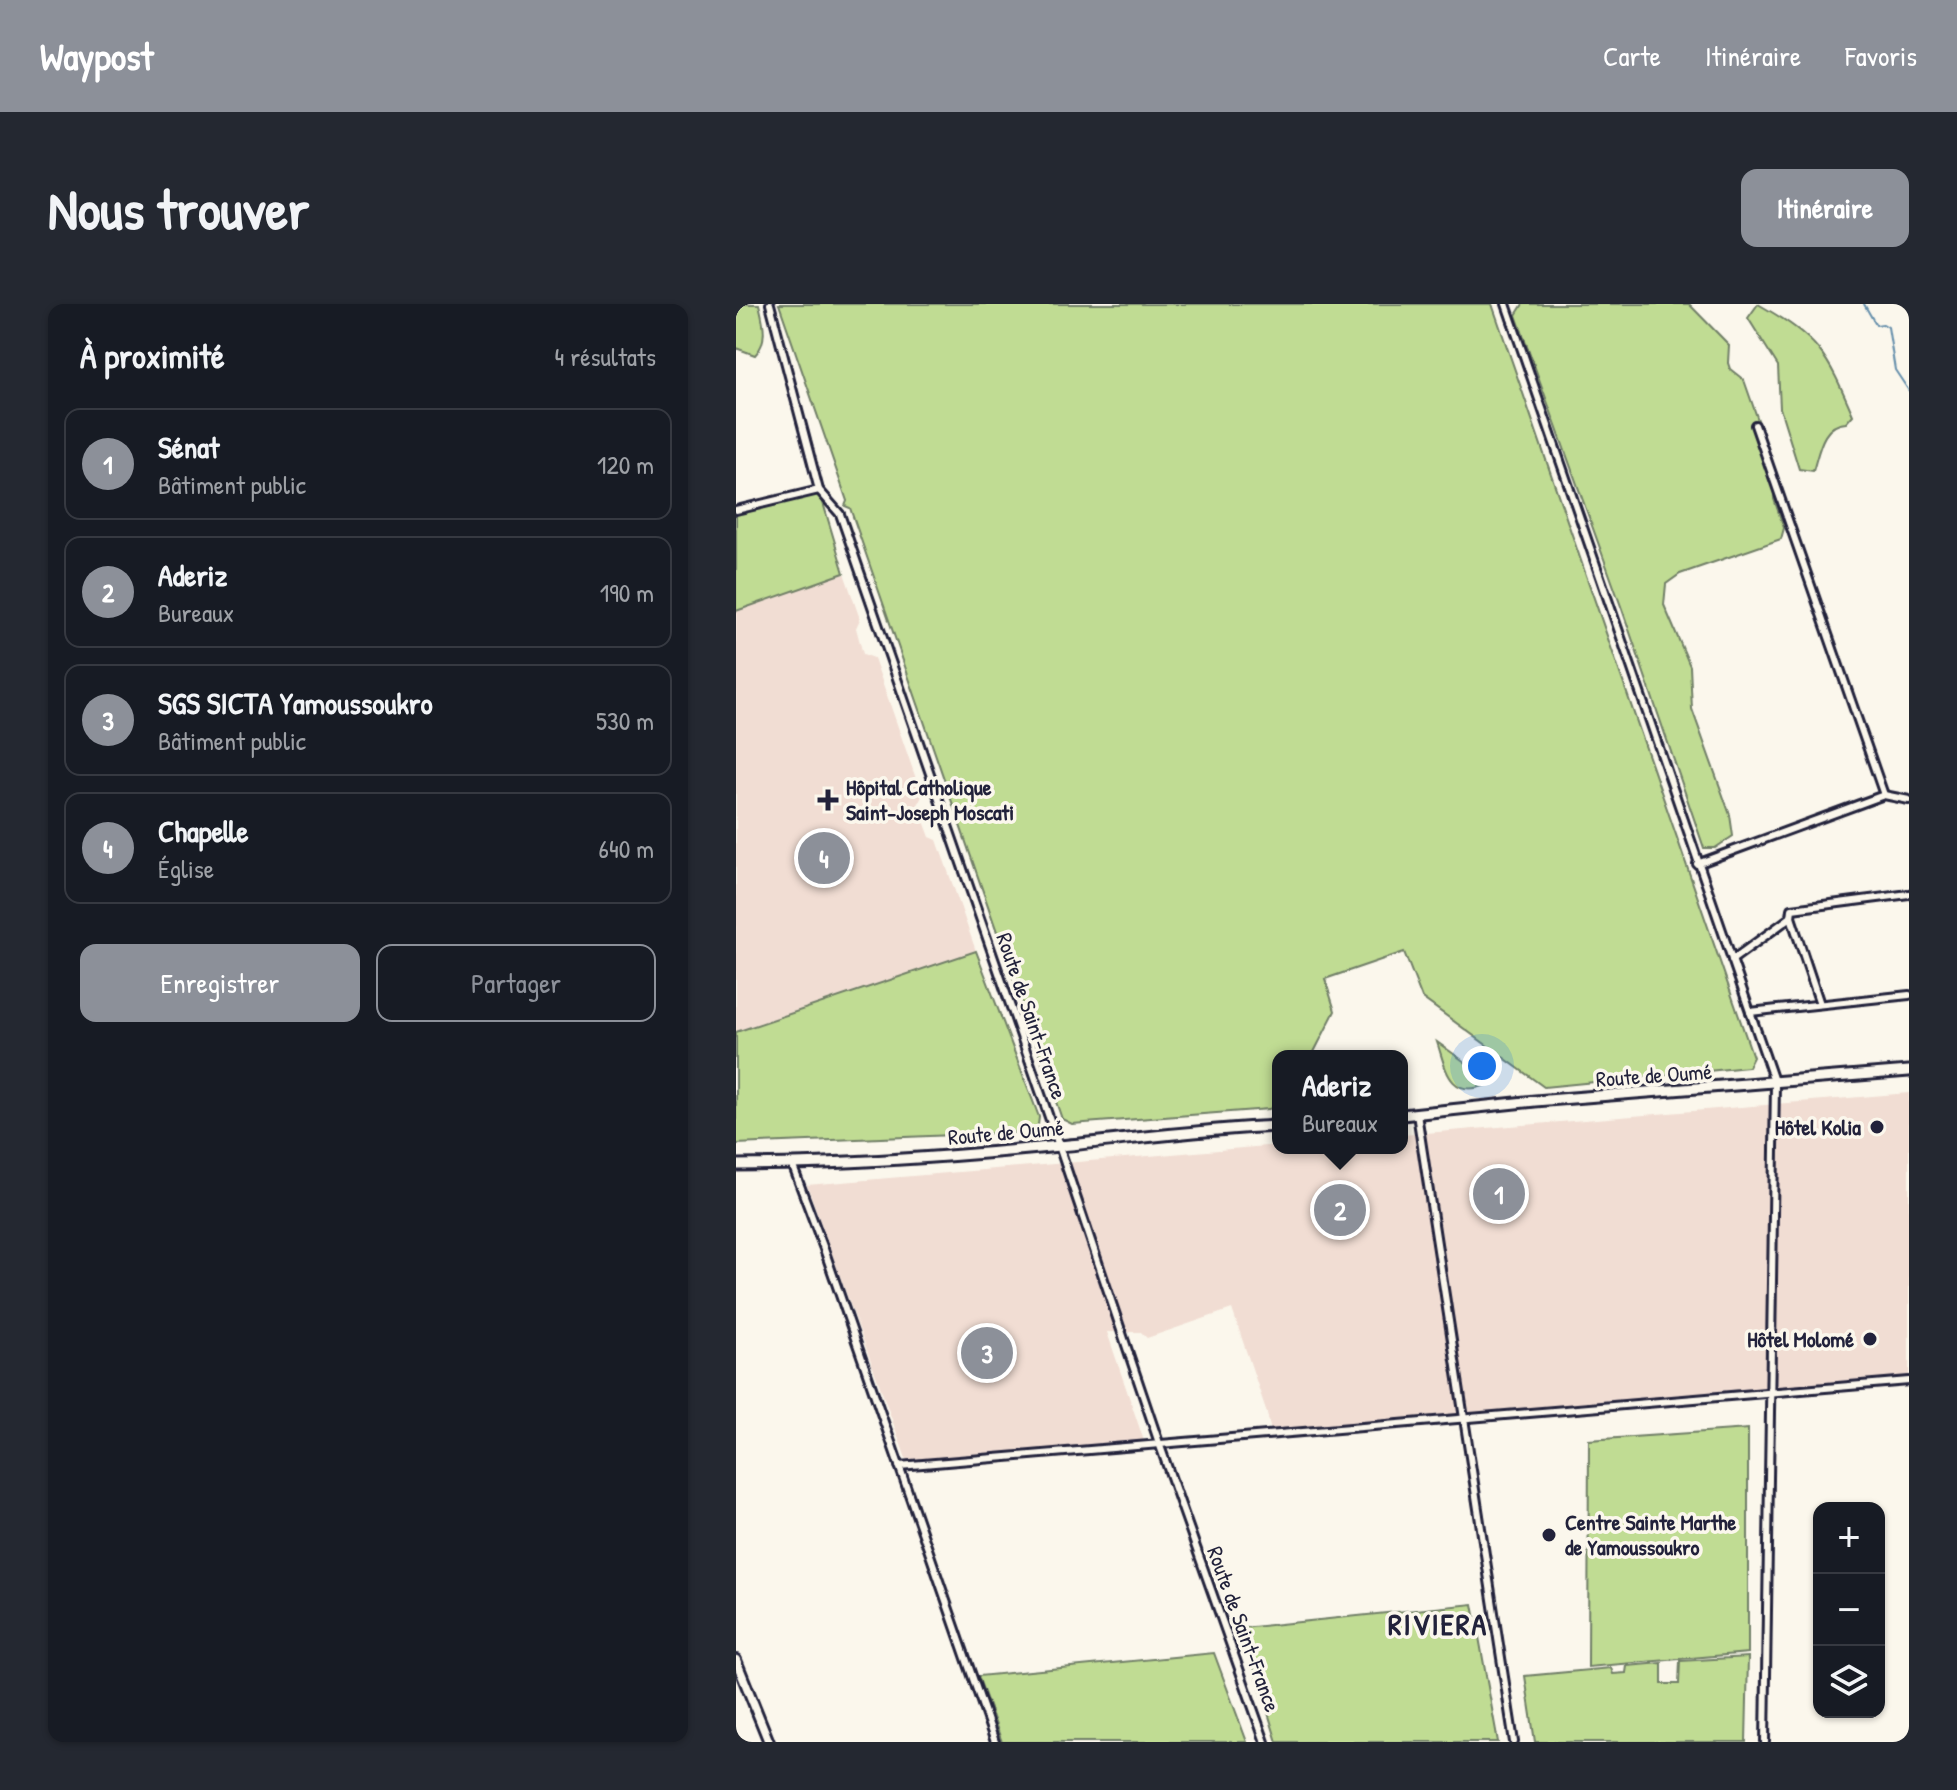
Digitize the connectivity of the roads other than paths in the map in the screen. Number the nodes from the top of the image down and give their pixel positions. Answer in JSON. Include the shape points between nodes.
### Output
{"nodes":[{"id":1,"x":770,"y":304,"type":"edge"},
{"id":2,"x":1506,"y":304,"type":"edge"},
{"id":3,"x":1755,"y":425,"type":"dead end"},
{"id":4,"x":819,"y":490,"type":"junction"},
{"id":5,"x":736,"y":510,"type":"edge"},
{"id":6,"x":1884,"y":795,"type":"junction"},
{"id":7,"x":1909,"y":800,"type":"edge"},
{"id":8,"x":1697,"y":864,"type":"junction"},
{"id":9,"x":1909,"y":894,"type":"edge"},
{"id":10,"x":1791,"y":917,"type":"junction"},
{"id":11,"x":1732,"y":960,"type":"junction"},
{"id":12,"x":1909,"y":995,"type":"edge"},
{"id":13,"x":1820,"y":1004,"type":"junction"},
{"id":14,"x":1750,"y":1012,"type":"junction"},
{"id":15,"x":1909,"y":1071,"type":"edge"},
{"id":16,"x":1775,"y":1084,"type":"junction"},
{"id":17,"x":1417,"y":1114,"type":"junction"},
{"id":18,"x":1408,"y":1115,"type":"edge"},
{"id":19,"x":1272,"y":1126,"type":"edge"},
{"id":20,"x":1059,"y":1146,"type":"junction"},
{"id":21,"x":792,"y":1164,"type":"junction"},
{"id":22,"x":736,"y":1165,"type":"edge"},
{"id":23,"x":1909,"y":1381,"type":"edge"},
{"id":24,"x":1770,"y":1394,"type":"junction"},
{"id":25,"x":1462,"y":1419,"type":"junction"},
{"id":26,"x":1159,"y":1443,"type":"junction"},
{"id":27,"x":899,"y":1466,"type":"junction"},
{"id":28,"x":736,"y":1660,"type":"edge"},
{"id":29,"x":769,"y":1742,"type":"edge"},
{"id":30,"x":995,"y":1742,"type":"edge"},
{"id":31,"x":1265,"y":1742,"type":"edge"},
{"id":32,"x":1514,"y":1742,"type":"edge"},
{"id":33,"x":1765,"y":1742,"type":"edge"}],
"edges":[{"from":1,"to":4,"type":"street","name":"Route de Saint-France"},
{"from":2,"to":8,"type":"street"},
{"from":3,"to":6,"type":"street"},
{"from":4,"to":5,"type":"street"},
{"from":4,"to":20,"type":"street","name":"Route de Saint-France","via":[[840,514]]},
{"from":6,"to":7,"type":"street"},
{"from":6,"to":8,"type":"street"},
{"from":8,"to":11,"type":"street"},
{"from":9,"to":10,"type":"street","via":[[1792,909]]},
{"from":10,"to":11,"type":"street"},
{"from":10,"to":13,"type":"street"},
{"from":11,"to":14,"type":"street"},
{"from":12,"to":13,"type":"street"},
{"from":13,"to":14,"type":"street"},
{"from":14,"to":16,"type":"street"},
{"from":15,"to":16,"type":"main road","name":"Route de Oumé"},
{"from":16,"to":17,"type":"main road","name":"Route de Oumé"},
{"from":16,"to":24,"type":"street"},
{"from":17,"to":18,"type":"main road","name":"Route de Oumé"},
{"from":17,"to":25,"type":"street"},
{"from":19,"to":20,"type":"main road","name":"Route de Oumé"},
{"from":20,"to":21,"type":"main road","name":"Route de Oumé"},
{"from":20,"to":26,"type":"street","name":"Route de Saint-France"},
{"from":21,"to":22,"type":"main road","name":"Route de Oumé"},
{"from":21,"to":27,"type":"street"},
{"from":23,"to":24,"type":"street"},
{"from":24,"to":25,"type":"street"},
{"from":24,"to":33,"type":"street"},
{"from":25,"to":26,"type":"street"},
{"from":25,"to":32,"type":"street"},
{"from":26,"to":27,"type":"street"},
{"from":26,"to":31,"type":"street","name":"Route de Saint-France"},
{"from":27,"to":30,"type":"street"},
{"from":28,"to":29,"type":"street"}]}
